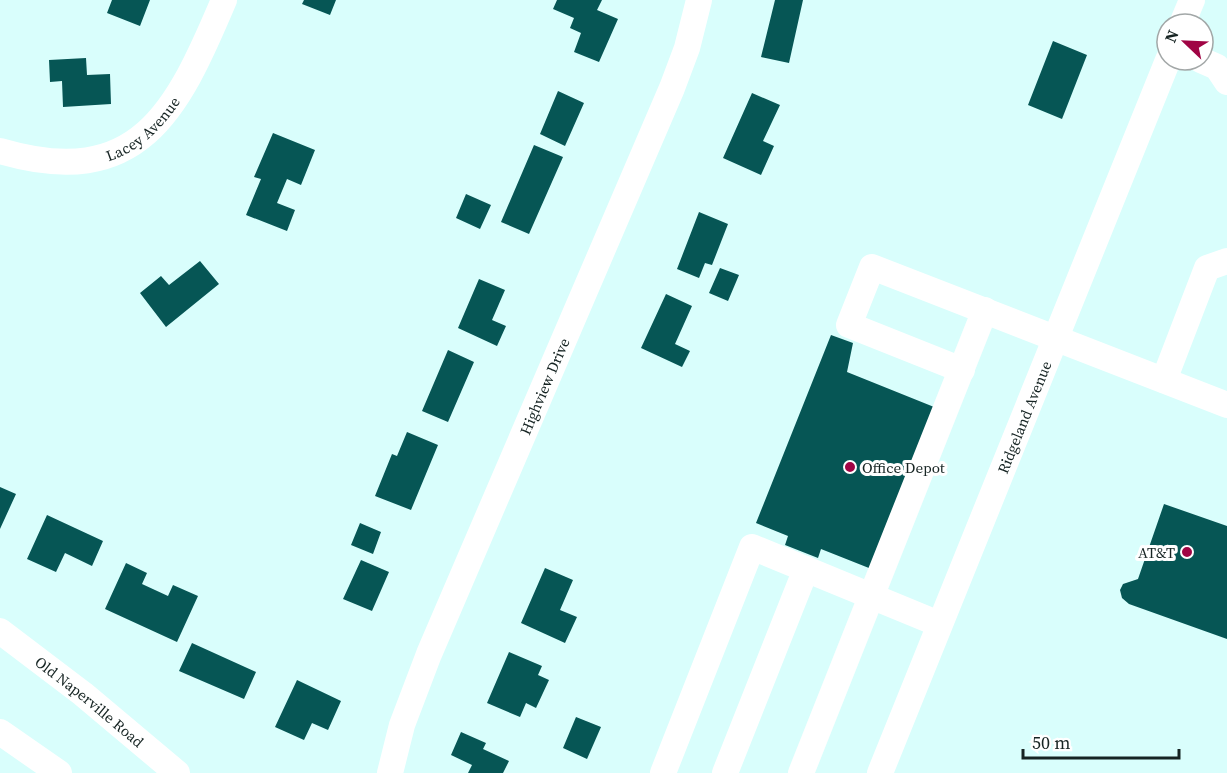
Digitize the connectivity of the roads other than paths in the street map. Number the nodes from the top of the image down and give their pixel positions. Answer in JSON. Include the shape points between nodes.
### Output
{"nodes":[{"id":1,"x":224,"y":0,"type":"edge"},
{"id":2,"x":699,"y":0,"type":"edge"},
{"id":3,"x":1215,"y":66,"type":"edge"},
{"id":4,"x":1162,"y":72,"type":"edge"},
{"id":5,"x":1227,"y":82,"type":"edge"},
{"id":6,"x":0,"y":151,"type":"edge"},
{"id":7,"x":1227,"y":261,"type":"edge"},
{"id":8,"x":985,"y":310,"type":"junction"},
{"id":9,"x":1057,"y":339,"type":"junction"},
{"id":10,"x":962,"y":370,"type":"junction"},
{"id":11,"x":1164,"y":380,"type":"junction"},
{"id":12,"x":1227,"y":405,"type":"edge"},
{"id":13,"x":806,"y":570,"type":"junction"},
{"id":14,"x":871,"y":597,"type":"junction"},
{"id":15,"x":939,"y":624,"type":"junction"},
{"id":16,"x":0,"y":631,"type":"edge"},
{"id":17,"x":0,"y":732,"type":"edge"},
{"id":18,"x":60,"y":773,"type":"edge"},
{"id":19,"x":177,"y":773,"type":"edge"},
{"id":20,"x":390,"y":773,"type":"edge"},
{"id":21,"x":663,"y":773,"type":"edge"},
{"id":22,"x":725,"y":773,"type":"edge"},
{"id":23,"x":801,"y":773,"type":"edge"},
{"id":24,"x":880,"y":773,"type":"edge"}],
"edges":[{"from":1,"to":6,"type":"street","name":"Lacey Avenue","via":[[182,91],[169,111],[136,142],[92,160],[60,163]]},
{"from":2,"to":20,"type":"street","name":"Highview Drive","via":[[672,88],[429,654],[402,725]]},
{"from":3,"to":5,"type":"street"},
{"from":4,"to":9,"type":"street","name":"Ridgeland Avenue"},
{"from":7,"to":11,"type":"street","via":[[1207,268]]},
{"from":8,"to":9,"type":"street"},
{"from":8,"to":10,"type":"street"},
{"from":8,"to":10,"type":"street","via":[[872,267],[849,325]]},
{"from":9,"to":11,"type":"street"},
{"from":9,"to":15,"type":"street","name":"Ridgeland Avenue"},
{"from":10,"to":14,"type":"street"},
{"from":11,"to":12,"type":"street"},
{"from":13,"to":14,"type":"street"},
{"from":13,"to":21,"type":"street","via":[[752,547]]},
{"from":13,"to":22,"type":"street"},
{"from":14,"to":15,"type":"street"},
{"from":14,"to":23,"type":"street"},
{"from":15,"to":24,"type":"street","name":"Ridgeland Avenue"},
{"from":16,"to":19,"type":"street","name":"Old Naperville Road","via":[[83,693]]},
{"from":17,"to":18,"type":"street"}]}
